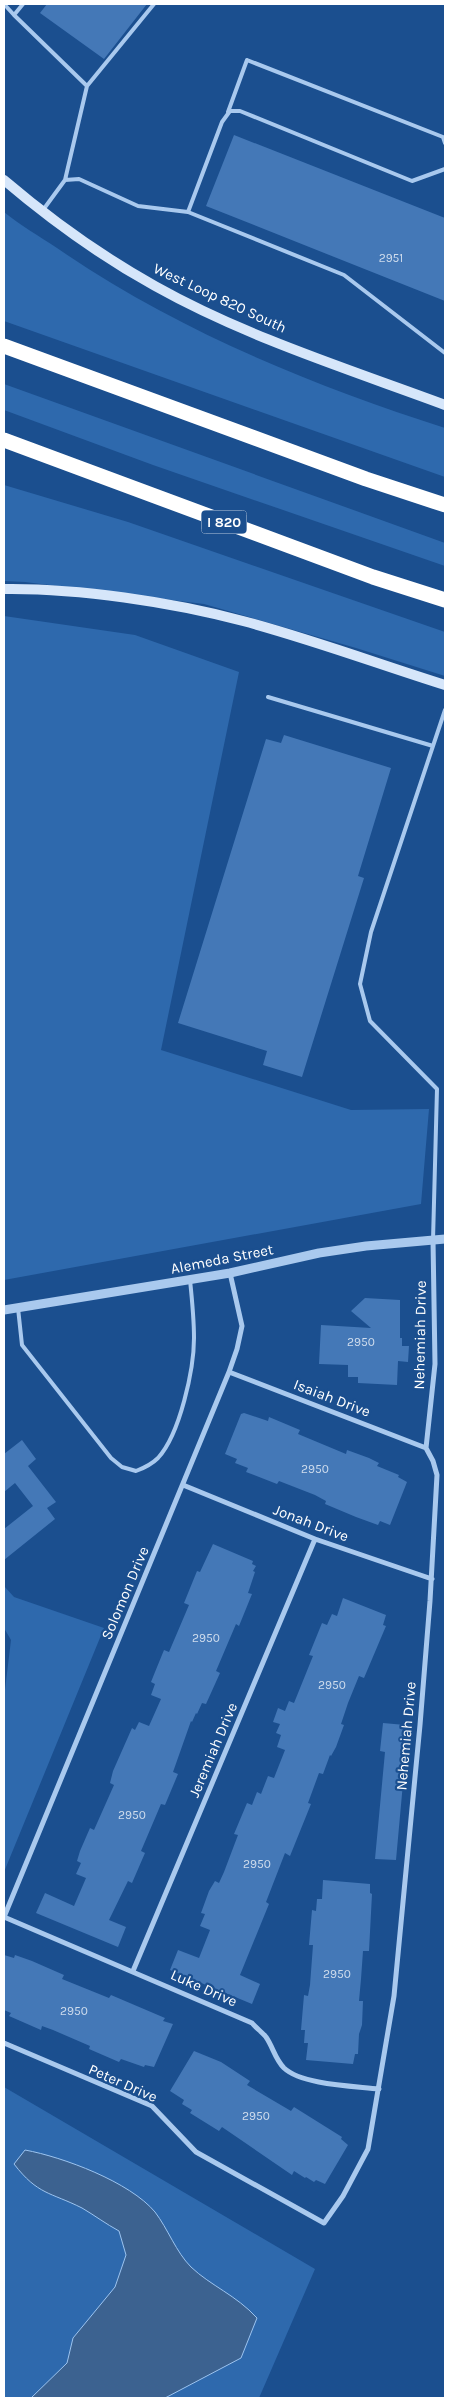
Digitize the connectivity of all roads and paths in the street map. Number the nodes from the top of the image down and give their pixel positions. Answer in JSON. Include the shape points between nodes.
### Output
{"nodes":[{"id":1,"x":4,"y":4,"type":"edge"},
{"id":2,"x":23,"y":4,"type":"edge"},
{"id":3,"x":154,"y":4,"type":"edge"},
{"id":4,"x":14,"y":15,"type":"junction"},
{"id":5,"x":87,"y":86,"type":"junction"},
{"id":6,"x":227,"y":114,"type":"junction"},
{"id":7,"x":445,"y":143,"type":"edge"},
{"id":8,"x":445,"y":169,"type":"edge"},
{"id":9,"x":4,"y":180,"type":"edge"},
{"id":10,"x":65,"y":180,"type":"junction"},
{"id":11,"x":42,"y":211,"type":"junction"},
{"id":12,"x":188,"y":212,"type":"junction"},
{"id":13,"x":4,"y":346,"type":"edge"},
{"id":14,"x":445,"y":353,"type":"edge"},
{"id":15,"x":445,"y":405,"type":"edge"},
{"id":16,"x":4,"y":440,"type":"edge"},
{"id":17,"x":445,"y":505,"type":"edge"},
{"id":18,"x":4,"y":589,"type":"edge"},
{"id":19,"x":445,"y":600,"type":"edge"},
{"id":20,"x":445,"y":685,"type":"edge"},
{"id":21,"x":268,"y":697,"type":"dead end"},
{"id":22,"x":445,"y":710,"type":"edge"},
{"id":23,"x":433,"y":746,"type":"junction"},
{"id":24,"x":445,"y":1239,"type":"edge"},
{"id":25,"x":434,"y":1240,"type":"junction"},
{"id":26,"x":230,"y":1273,"type":"junction"},
{"id":27,"x":190,"y":1280,"type":"junction"},
{"id":28,"x":18,"y":1308,"type":"junction"},
{"id":29,"x":4,"y":1310,"type":"edge"},
{"id":30,"x":230,"y":1372,"type":"junction"},
{"id":31,"x":426,"y":1448,"type":"junction"},
{"id":32,"x":183,"y":1485,"type":"junction"},
{"id":33,"x":315,"y":1539,"type":"junction"},
{"id":34,"x":432,"y":1579,"type":"junction"},
{"id":35,"x":4,"y":1917,"type":"edge"},
{"id":36,"x":134,"y":1971,"type":"junction"},
{"id":37,"x":4,"y":2043,"type":"edge"},
{"id":38,"x":379,"y":2089,"type":"junction"},
{"id":39,"x":324,"y":2223,"type":"joint"}],
"edges":[{"from":1,"to":4,"type":"lane"},
{"from":2,"to":4,"type":"lane"},
{"from":3,"to":5,"type":"lane"},
{"from":4,"to":5,"type":"lane"},
{"from":5,"to":10,"type":"lane"},
{"from":6,"to":7,"type":"lane","via":[[247,60],[442,137]]},
{"from":6,"to":8,"type":"lane","via":[[240,111],[412,181]]},
{"from":6,"to":12,"type":"lane"},
{"from":9,"to":11,"type":"main road","name":"West Loop 820 South"},
{"from":10,"to":11,"type":"lane"},
{"from":10,"to":12,"type":"lane","via":[[79,179],[138,206]]},
{"from":11,"to":15,"type":"main road","name":"West Loop 820 South","via":[[80,241],[156,287],[232,324]]},
{"from":12,"to":14,"type":"lane","via":[[344,275]]},
{"from":13,"to":17,"type":"highway"},
{"from":16,"to":19,"type":"highway","number":"I 820","via":[[373,577]]},
{"from":18,"to":20,"type":"main road","via":[[79,592],[243,621]]},
{"from":21,"to":23,"type":"lane"},
{"from":22,"to":23,"type":"lane"},
{"from":23,"to":25,"type":"lane","via":[[371,932],[360,984],[370,1021],[437,1089]]},
{"from":24,"to":25,"type":"street","name":"Alemeda Street"},
{"from":25,"to":26,"type":"street","name":"Alemeda Street","via":[[319,1253]]},
{"from":25,"to":31,"type":"street","name":"Nehemiah Drive","via":[[435,1364]]},
{"from":26,"to":27,"type":"street","name":"Alemeda Street"},
{"from":26,"to":30,"type":"street","name":"Solomon Drive","via":[[242,1326]]},
{"from":27,"to":28,"type":"street","name":"Alemeda Street"},
{"from":27,"to":28,"type":"lane","via":[[194,1339],[182,1404],[171,1437],[159,1457],[136,1471],[122,1467],[111,1458],[22,1344]]},
{"from":28,"to":29,"type":"street","name":"Alemeda Street"},
{"from":30,"to":31,"type":"street","name":"Isaiah Drive"},
{"from":30,"to":32,"type":"street","name":"Solomon Drive"},
{"from":31,"to":34,"type":"street","name":"Nehemiah Drive","via":[[434,1461],[437,1476]]},
{"from":32,"to":33,"type":"street","name":"Jonah Drive"},
{"from":32,"to":35,"type":"street","name":"Solomon Drive"},
{"from":33,"to":34,"type":"street","name":"Jonah Drive"},
{"from":33,"to":36,"type":"street","name":"Jeremiah Drive"},
{"from":34,"to":38,"type":"street","name":"Nehemiah Drive","via":[[394,1996]]},
{"from":35,"to":36,"type":"street","name":"Luke Drive"},
{"from":36,"to":38,"type":"street","name":"Luke Drive","via":[[252,2023],[266,2038],[277,2060],[294,2074],[314,2081]]},
{"from":37,"to":39,"type":"street","name":"Peter Drive","via":[[152,2106],[196,2152]]},
{"from":38,"to":39,"type":"street","name":"Nehemiah Drive","via":[[368,2149],[343,2196]]}]}
